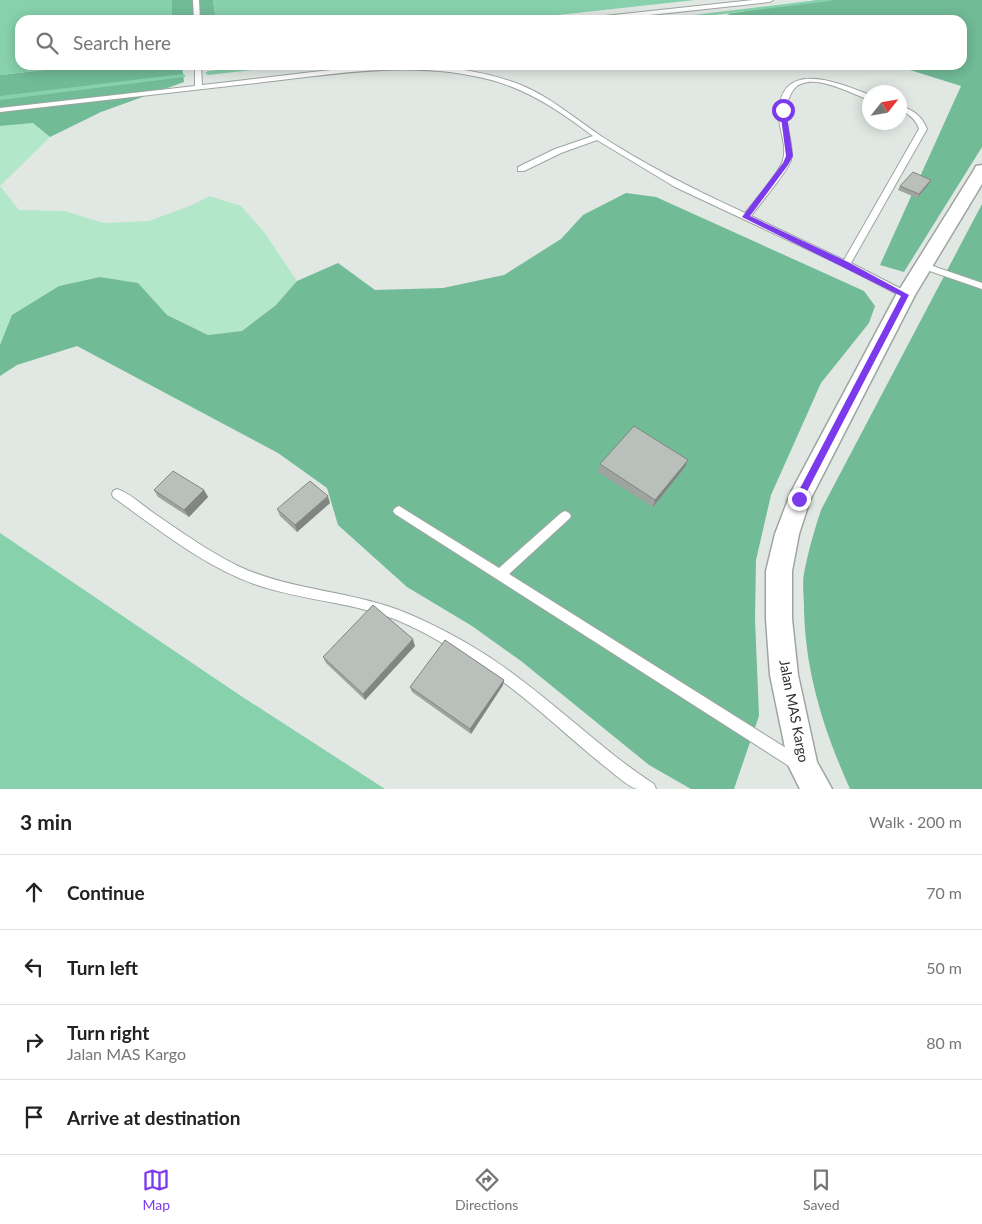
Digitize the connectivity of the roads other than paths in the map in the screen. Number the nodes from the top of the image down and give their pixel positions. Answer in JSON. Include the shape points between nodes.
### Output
{"nodes":[{"id":1,"x":196,"y":0,"type":"edge"},
{"id":2,"x":770,"y":0,"type":"edge"},
{"id":3,"x":197,"y":15,"type":"edge"},
{"id":4,"x":632,"y":15,"type":"edge"},
{"id":5,"x":198,"y":70,"type":"edge"},
{"id":6,"x":351,"y":70,"type":"edge"},
{"id":7,"x":440,"y":70,"type":"edge"},
{"id":8,"x":199,"y":88,"type":"junction"},
{"id":9,"x":862,"y":95,"type":"edge"},
{"id":10,"x":0,"y":110,"type":"edge"},
{"id":11,"x":907,"y":112,"type":"edge"},
{"id":12,"x":598,"y":137,"type":"junction"},
{"id":13,"x":521,"y":169,"type":"dead end"},
{"id":14,"x":982,"y":170,"type":"edge"},
{"id":15,"x":746,"y":217,"type":"junction"},
{"id":16,"x":846,"y":264,"type":"junction"},
{"id":17,"x":924,"y":266,"type":"junction"},
{"id":18,"x":982,"y":286,"type":"edge"},
{"id":19,"x":906,"y":295,"type":"junction"},
{"id":20,"x":118,"y":494,"type":"dead end"},
{"id":21,"x":399,"y":511,"type":"dead end"},
{"id":22,"x":565,"y":516,"type":"dead end"},
{"id":23,"x":500,"y":575,"type":"junction"},
{"id":24,"x":804,"y":768,"type":"junction"},
{"id":25,"x":650,"y":789,"type":"edge"},
{"id":26,"x":817,"y":789,"type":"edge"}],
"edges":[{"from":1,"to":3,"type":"lane"},
{"from":2,"to":4,"type":"lane"},
{"from":5,"to":8,"type":"lane"},
{"from":6,"to":8,"type":"lane"},
{"from":7,"to":12,"type":"lane","via":[[516,86],[562,110]]},
{"from":8,"to":10,"type":"lane"},
{"from":9,"to":15,"type":"lane","via":[[820,80],[802,80],[794,84],[785,98],[783,110],[790,156]]},
{"from":11,"to":16,"type":"lane","via":[[921,121],[923,129]]},
{"from":12,"to":13,"type":"lane"},
{"from":12,"to":15,"type":"lane","via":[[678,185]]},
{"from":14,"to":17,"type":"street","name":"Jalan MAS Kargo"},
{"from":15,"to":16,"type":"lane"},
{"from":16,"to":19,"type":"lane"},
{"from":17,"to":18,"type":"lane"},
{"from":17,"to":19,"type":"street","name":"Jalan MAS Kargo"},
{"from":19,"to":24,"type":"street","name":"Jalan MAS Kargo","via":[[799,499],[787,534],[779,572],[779,619],[784,675]]},
{"from":20,"to":25,"type":"lane","via":[[190,544],[242,573],[277,586],[387,610],[460,646],[527,692],[623,773]]},
{"from":21,"to":23,"type":"lane"},
{"from":22,"to":23,"type":"lane"},
{"from":23,"to":24,"type":"lane"},
{"from":24,"to":26,"type":"street","name":"Jalan MAS Kargo"}]}
